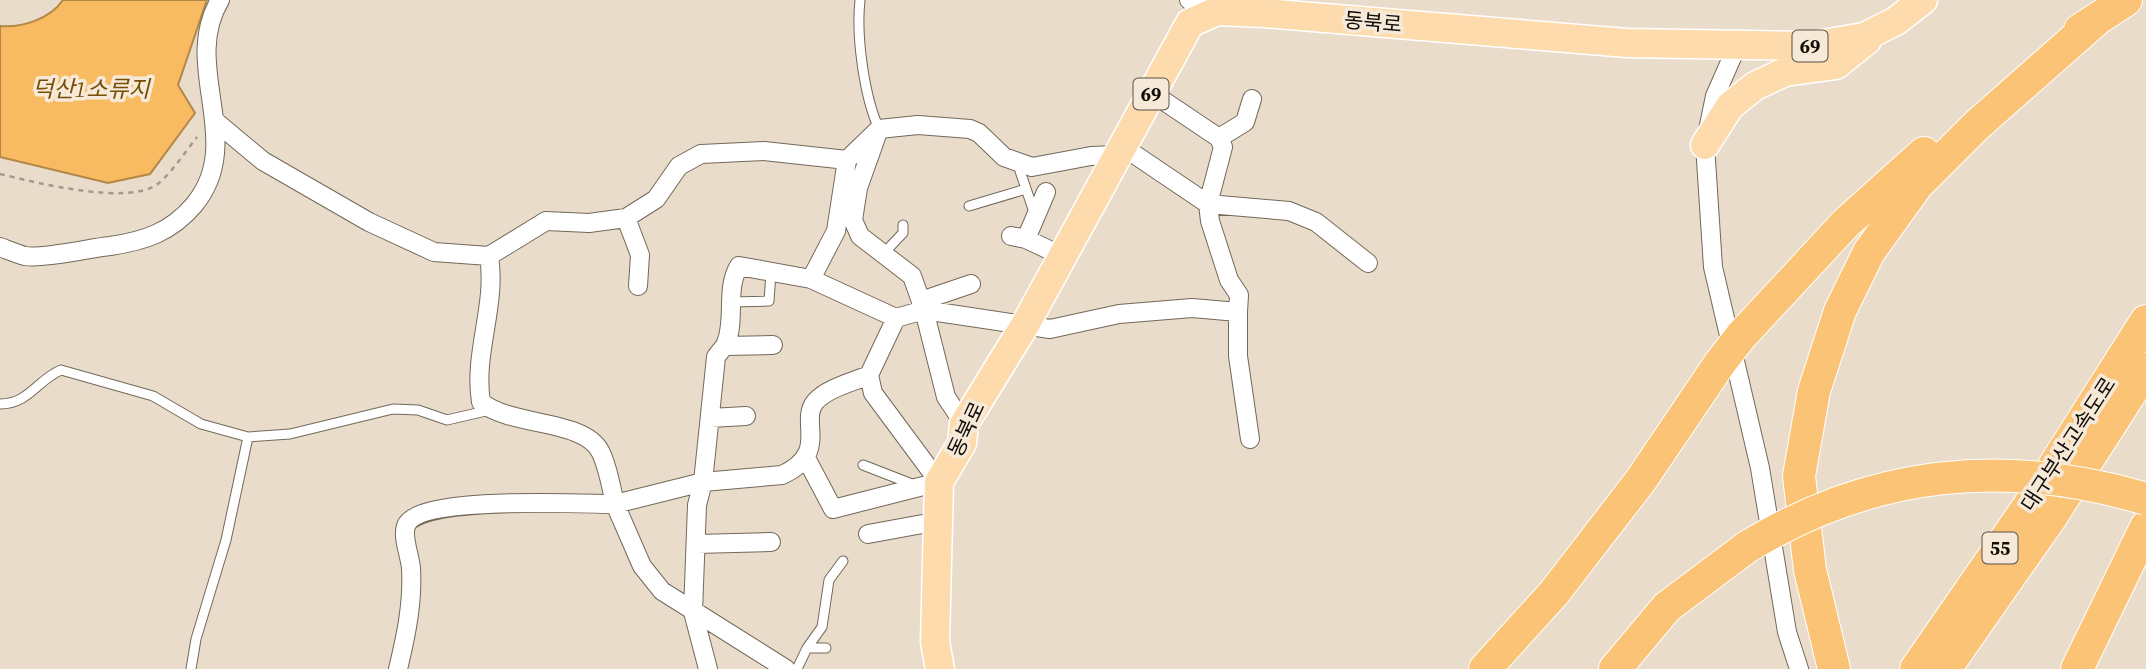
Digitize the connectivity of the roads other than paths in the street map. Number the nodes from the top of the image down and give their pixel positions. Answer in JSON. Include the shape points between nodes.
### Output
{"nodes":[{"id":1,"x":220,"y":0,"type":"edge"},
{"id":2,"x":860,"y":0,"type":"edge"},
{"id":3,"x":1923,"y":0,"type":"edge"},
{"id":4,"x":2126,"y":0,"type":"edge"},
{"id":5,"x":1200,"y":8,"type":"edge"},
{"id":6,"x":1880,"y":30,"type":"junction"},
{"id":7,"x":1737,"y":46,"type":"junction"},
{"id":8,"x":1152,"y":93,"type":"junction"},
{"id":9,"x":1252,"y":99,"type":"dead end"},
{"id":10,"x":215,"y":121,"type":"junction"},
{"id":11,"x":1971,"y":121,"type":"junction"},
{"id":12,"x":879,"y":129,"type":"junction"},
{"id":13,"x":1219,"y":138,"type":"junction"},
{"id":14,"x":1705,"y":145,"type":"junction"},
{"id":15,"x":1120,"y":151,"type":"junction"},
{"id":16,"x":847,"y":160,"type":"junction"},
{"id":17,"x":1022,"y":163,"type":"junction"},
{"id":18,"x":1026,"y":189,"type":"junction"},
{"id":19,"x":1046,"y":192,"type":"dead end"},
{"id":20,"x":1208,"y":204,"type":"junction"},
{"id":21,"x":969,"y":206,"type":"dead end"},
{"id":22,"x":1036,"y":217,"type":"junction"},
{"id":23,"x":626,"y":218,"type":"junction"},
{"id":24,"x":903,"y":225,"type":"dead end"},
{"id":25,"x":0,"y":247,"type":"edge"},
{"id":26,"x":883,"y":254,"type":"junction"},
{"id":27,"x":489,"y":256,"type":"junction"},
{"id":28,"x":1062,"y":256,"type":"junction"},
{"id":29,"x":1368,"y":263,"type":"dead end"},
{"id":30,"x":771,"y":272,"type":"junction"},
{"id":31,"x":811,"y":279,"type":"junction"},
{"id":32,"x":971,"y":284,"type":"dead end"},
{"id":33,"x":638,"y":286,"type":"dead end"},
{"id":34,"x":731,"y":302,"type":"junction"},
{"id":35,"x":923,"y":306,"type":"junction"},
{"id":36,"x":1238,"y":312,"type":"junction"},
{"id":37,"x":895,"y":318,"type":"junction"},
{"id":38,"x":1025,"y":326,"type":"junction"},
{"id":39,"x":2141,"y":330,"type":"edge"},
{"id":40,"x":773,"y":345,"type":"dead end"},
{"id":41,"x":725,"y":346,"type":"junction"},
{"id":42,"x":2146,"y":369,"type":"edge"},
{"id":43,"x":869,"y":375,"type":"junction"},
{"id":44,"x":0,"y":404,"type":"edge"},
{"id":45,"x":490,"y":410,"type":"junction"},
{"id":46,"x":746,"y":416,"type":"dead end"},
{"id":47,"x":710,"y":418,"type":"junction"},
{"id":48,"x":964,"y":424,"type":"junction"},
{"id":49,"x":2090,"y":434,"type":"junction"},
{"id":50,"x":248,"y":437,"type":"junction"},
{"id":51,"x":1250,"y":439,"type":"dead end"},
{"id":52,"x":806,"y":458,"type":"junction"},
{"id":53,"x":863,"y":465,"type":"dead end"},
{"id":54,"x":703,"y":482,"type":"junction"},
{"id":55,"x":929,"y":484,"type":"junction"},
{"id":56,"x":2146,"y":499,"type":"edge"},
{"id":57,"x":615,"y":504,"type":"junction"},
{"id":58,"x":1803,"y":516,"type":"junction"},
{"id":59,"x":939,"y":521,"type":"junction"},
{"id":60,"x":2146,"y":527,"type":"edge"},
{"id":61,"x":868,"y":534,"type":"dead end"},
{"id":62,"x":771,"y":542,"type":"dead end"},
{"id":63,"x":696,"y":544,"type":"junction"},
{"id":64,"x":843,"y":561,"type":"dead end"},
{"id":65,"x":693,"y":612,"type":"junction"},
{"id":66,"x":807,"y":648,"type":"junction"},
{"id":67,"x":826,"y":648,"type":"dead end"},
{"id":68,"x":191,"y":669,"type":"edge"},
{"id":69,"x":398,"y":669,"type":"edge"},
{"id":70,"x":708,"y":669,"type":"edge"},
{"id":71,"x":786,"y":669,"type":"edge"},
{"id":72,"x":797,"y":669,"type":"edge"},
{"id":73,"x":940,"y":669,"type":"edge"},
{"id":74,"x":1485,"y":669,"type":"edge"},
{"id":75,"x":1615,"y":669,"type":"edge"},
{"id":76,"x":1799,"y":669,"type":"edge"},
{"id":77,"x":1835,"y":669,"type":"edge"},
{"id":78,"x":1916,"y":669,"type":"edge"},
{"id":79,"x":1945,"y":669,"type":"edge"},
{"id":80,"x":2077,"y":669,"type":"edge"}],
"edges":[{"from":1,"to":10,"type":"street","via":[[204,52]]},
{"from":2,"to":12,"type":"lane","via":[[862,54]]},
{"from":3,"to":6,"type":"main road","name":"동북로","number":"69"},
{"from":4,"to":11,"type":"highway"},
{"from":5,"to":7,"type":"main road","name":"동북로","number":"69","via":[[1627,43]]},
{"from":5,"to":8,"type":"main road","name":"동북로","number":"69"},
{"from":6,"to":7,"type":"main road","name":"동북로","number":"69","via":[[1829,45]]},
{"from":6,"to":14,"type":"main road","via":[[1836,65],[1785,72],[1755,86],[1730,106]]},
{"from":7,"to":14,"type":"street","via":[[1714,96]]},
{"from":8,"to":13,"type":"street"},
{"from":8,"to":15,"type":"main road","name":"동북로","number":"69"},
{"from":9,"to":13,"type":"street","via":[[1245,122]]},
{"from":10,"to":25,"type":"street","via":[[217,150],[206,190],[166,232],[127,244],[27,256]]},
{"from":10,"to":27,"type":"street","via":[[263,161],[369,222],[434,252]]},
{"from":11,"to":58,"type":"highway","via":[[1869,252],[1840,311],[1814,391],[1798,476]]},
{"from":11,"to":74,"type":"highway","bridge":true,"via":[[1846,223],[1741,336],[1641,480],[1554,593]]},
{"from":12,"to":16,"type":"street"},
{"from":12,"to":17,"type":"street","via":[[918,125],[970,129],[1004,157]]},
{"from":12,"to":26,"type":"street","via":[[858,188],[853,220],[860,236]]},
{"from":13,"to":20,"type":"street","via":[[1222,154]]},
{"from":14,"to":76,"type":"street","via":[[1713,267],[1760,468],[1787,632]]},
{"from":15,"to":17,"type":"street","via":[[1032,167]]},
{"from":15,"to":20,"type":"street"},
{"from":15,"to":28,"type":"main road","name":"동북로","number":"69"},
{"from":16,"to":23,"type":"street","via":[[764,151],[701,154],[680,166],[656,199]]},
{"from":16,"to":31,"type":"street","via":[[836,232]]},
{"from":17,"to":18,"type":"lane"},
{"from":18,"to":21,"type":"lane"},
{"from":18,"to":22,"type":"lane"},
{"from":19,"to":22,"type":"street"},
{"from":20,"to":29,"type":"street","via":[[1289,211],[1316,222]]},
{"from":20,"to":36,"type":"street","via":[[1229,280],[1239,295]]},
{"from":22,"to":28,"type":"street","via":[[1018,237]]},
{"from":23,"to":27,"type":"street","via":[[546,222]]},
{"from":23,"to":33,"type":"street","via":[[640,255]]},
{"from":24,"to":26,"type":"lane","via":[[903,233]]},
{"from":26,"to":35,"type":"street","via":[[912,276]]},
{"from":27,"to":45,"type":"street","via":[[492,279],[478,387],[481,402]]},
{"from":28,"to":38,"type":"main road","name":"동북로","number":"69"},
{"from":30,"to":31,"type":"street"},
{"from":30,"to":34,"type":"lane","via":[[769,301]]},
{"from":30,"to":34,"type":"street","via":[[739,266]]},
{"from":31,"to":37,"type":"street"},
{"from":32,"to":35,"type":"street"},
{"from":34,"to":41,"type":"street"},
{"from":35,"to":37,"type":"street"},
{"from":35,"to":38,"type":"street"},
{"from":35,"to":48,"type":"street","via":[[946,397]]},
{"from":36,"to":38,"type":"street","via":[[1192,308],[1118,314],[1067,328]]},
{"from":36,"to":51,"type":"street","via":[[1238,356]]},
{"from":37,"to":43,"type":"street"},
{"from":38,"to":48,"type":"main road","name":"동북로","number":"69"},
{"from":39,"to":49,"type":"highway","name":"대구부산고속도로","number":"55"},
{"from":40,"to":41,"type":"street"},
{"from":41,"to":47,"type":"street","via":[[716,356]]},
{"from":42,"to":49,"type":"highway","name":"대구부산고속도로","number":"55"},
{"from":43,"to":52,"type":"street","via":[[816,401]]},
{"from":43,"to":55,"type":"street","via":[[873,393]]},
{"from":44,"to":50,"type":"lane","via":[[20,401],[47,376],[61,370],[153,396],[201,424]]},
{"from":45,"to":50,"type":"lane","via":[[447,420],[418,410],[393,409],[290,434]]},
{"from":45,"to":57,"type":"street","via":[[592,440],[601,452]]},
{"from":46,"to":47,"type":"street"},
{"from":47,"to":54,"type":"street"},
{"from":48,"to":55,"type":"main road","name":"동북로","number":"69","via":[[962,443]]},
{"from":49,"to":78,"type":"highway","name":"대구부산고속도로","number":"55"},
{"from":49,"to":79,"type":"highway","number":"55"},
{"from":50,"to":68,"type":"lane"},
{"from":52,"to":54,"type":"street","via":[[782,475]]},
{"from":52,"to":55,"type":"street","via":[[833,509]]},
{"from":53,"to":55,"type":"lane"},
{"from":54,"to":57,"type":"street"},
{"from":54,"to":63,"type":"street"},
{"from":55,"to":59,"type":"main road","name":"동북로"},
{"from":56,"to":58,"type":"highway","bridge":true,"via":[[2068,479],[2014,475],[1942,478],[1878,489]]},
{"from":57,"to":65,"type":"street","via":[[642,566],[662,591]]},
{"from":57,"to":69,"type":"street","via":[[471,505],[410,519],[405,527],[411,568],[409,621]]},
{"from":58,"to":75,"type":"highway","bridge":true,"via":[[1746,547],[1667,607]]},
{"from":58,"to":77,"type":"highway","via":[[1810,569]]},
{"from":59,"to":61,"type":"street"},
{"from":59,"to":73,"type":"main road","name":"동북로","via":[[935,642]]},
{"from":60,"to":80,"type":"highway"},
{"from":62,"to":63,"type":"street"},
{"from":63,"to":65,"type":"street"},
{"from":64,"to":66,"type":"lane","via":[[829,580],[822,627]]},
{"from":65,"to":70,"type":"street"},
{"from":65,"to":71,"type":"street"},
{"from":66,"to":67,"type":"lane"},
{"from":66,"to":72,"type":"lane"}]}
